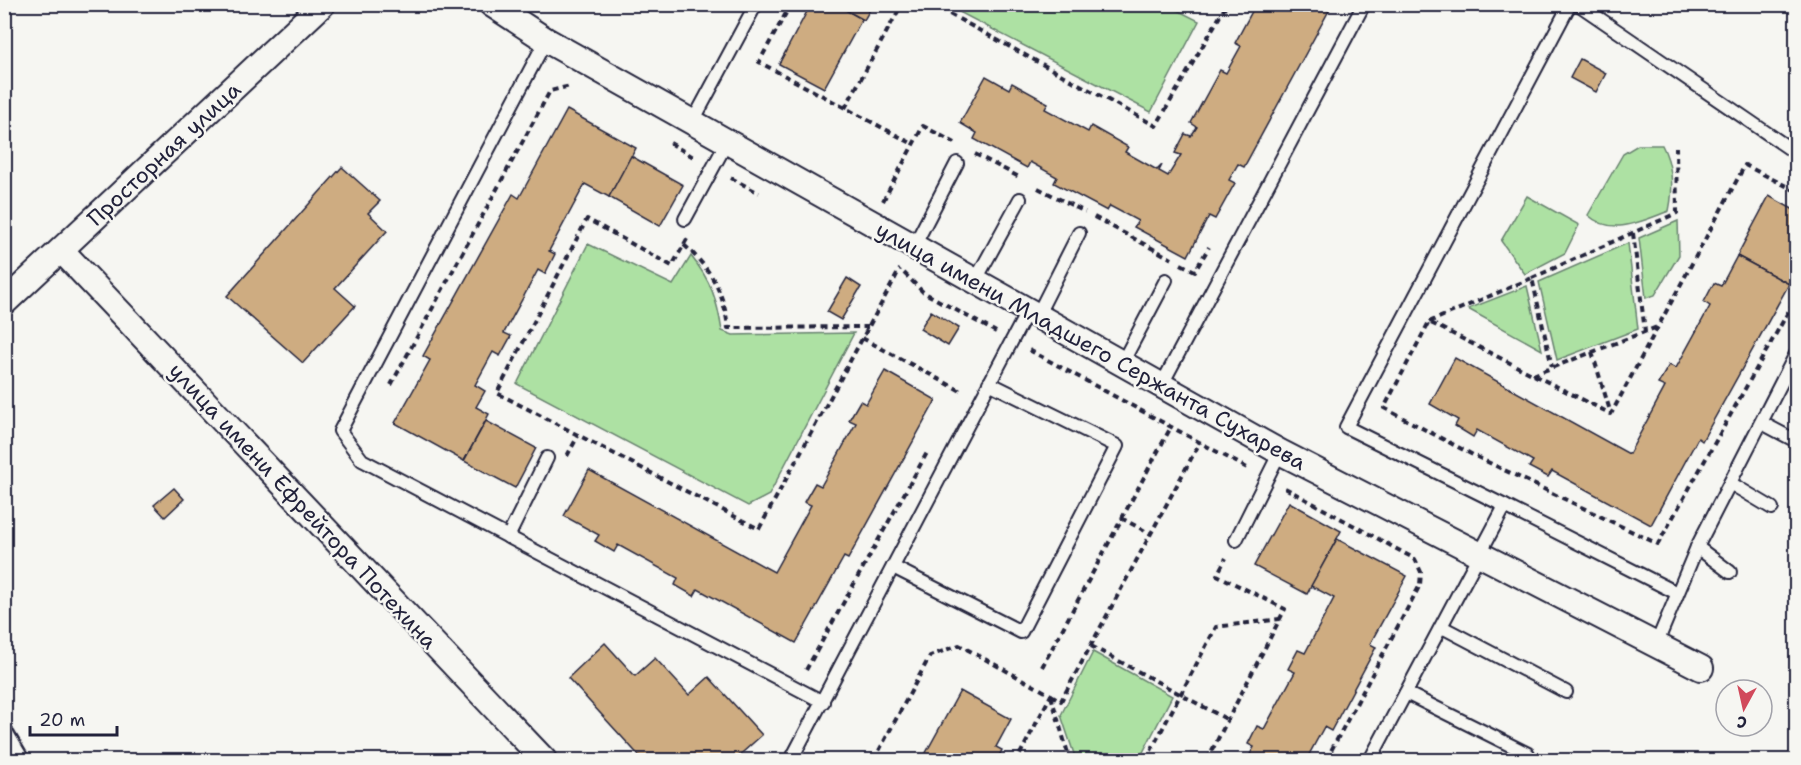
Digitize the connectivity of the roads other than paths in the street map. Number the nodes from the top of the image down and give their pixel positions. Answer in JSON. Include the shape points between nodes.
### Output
{"nodes":[{"id":1,"x":323,"y":4,"type":"edge"},
{"id":2,"x":491,"y":4,"type":"edge"},
{"id":3,"x":756,"y":4,"type":"edge"},
{"id":4,"x":1364,"y":4,"type":"edge"},
{"id":5,"x":1570,"y":4,"type":"edge"},
{"id":6,"x":1578,"y":4,"type":"edge"},
{"id":7,"x":546,"y":40,"type":"junction"},
{"id":8,"x":692,"y":123,"type":"junction"},
{"id":9,"x":727,"y":142,"type":"junction"},
{"id":10,"x":1797,"y":153,"type":"edge"},
{"id":11,"x":957,"y":163,"type":"dead end"},
{"id":12,"x":1020,"y":199,"type":"dead end"},
{"id":13,"x":685,"y":219,"type":"dead end"},
{"id":14,"x":1079,"y":233,"type":"dead end"},
{"id":15,"x":913,"y":248,"type":"junction"},
{"id":16,"x":62,"y":251,"type":"junction"},
{"id":17,"x":1166,"y":280,"type":"dead end"},
{"id":18,"x":974,"y":282,"type":"junction"},
{"id":19,"x":4,"y":303,"type":"edge"},
{"id":20,"x":1031,"y":315,"type":"junction"},
{"id":21,"x":1796,"y":355,"type":"edge"},
{"id":22,"x":1121,"y":365,"type":"junction"},
{"id":23,"x":989,"y":383,"type":"junction"},
{"id":24,"x":1161,"y":386,"type":"junction"},
{"id":25,"x":1762,"y":423,"type":"junction"},
{"id":26,"x":1797,"y":441,"type":"edge"},
{"id":27,"x":1280,"y":452,"type":"junction"},
{"id":28,"x":547,"y":458,"type":"dead end"},
{"id":29,"x":1730,"y":483,"type":"junction"},
{"id":30,"x":1505,"y":506,"type":"junction"},
{"id":31,"x":1772,"y":508,"type":"dead end"},
{"id":32,"x":508,"y":537,"type":"junction"},
{"id":33,"x":1236,"y":540,"type":"road end"},
{"id":34,"x":1697,"y":547,"type":"junction"},
{"id":35,"x":1481,"y":555,"type":"junction"},
{"id":36,"x":893,"y":567,"type":"junction"},
{"id":37,"x":1730,"y":572,"type":"dead end"},
{"id":38,"x":1677,"y":593,"type":"junction"},
{"id":39,"x":1442,"y":627,"type":"junction"},
{"id":40,"x":1656,"y":645,"type":"junction"},
{"id":41,"x":1701,"y":668,"type":"dead end"},
{"id":42,"x":1566,"y":692,"type":"dead end"},
{"id":43,"x":1406,"y":693,"type":"junction"},
{"id":44,"x":823,"y":702,"type":"junction"},
{"id":45,"x":4,"y":728,"type":"edge"},
{"id":46,"x":1527,"y":754,"type":"dead end"},
{"id":47,"x":1375,"y":759,"type":"edge"},
{"id":48,"x":23,"y":760,"type":"edge"},
{"id":49,"x":544,"y":760,"type":"edge"},
{"id":50,"x":791,"y":760,"type":"edge"}],
"edges":[{"from":1,"to":16,"type":"street","name":"Просторная улица"},
{"from":2,"to":7,"type":"street","name":"улица имени Младшего Сержанта Сухарева"},
{"from":3,"to":8,"type":"lane"},
{"from":4,"to":24,"type":"lane"},
{"from":5,"to":30,"type":"lane","via":[[1346,427]]},
{"from":6,"to":10,"type":"lane"},
{"from":7,"to":8,"type":"street","name":"улица имени Младшего Сержанта Сухарева"},
{"from":7,"to":32,"type":"lane","via":[[340,431],[362,460]]},
{"from":8,"to":9,"type":"street","name":"улица имени Младшего Сержанта Сухарева"},
{"from":9,"to":13,"type":"lane"},
{"from":9,"to":15,"type":"street","name":"улица имени Младшего Сержанта Сухарева"},
{"from":11,"to":15,"type":"lane"},
{"from":12,"to":18,"type":"lane"},
{"from":14,"to":20,"type":"lane"},
{"from":15,"to":18,"type":"street","name":"улица имени Младшего Сержанта Сухарева"},
{"from":16,"to":19,"type":"street","name":"Просторная улица"},
{"from":16,"to":49,"type":"street","name":"улица имени Ефрейтора Потехина"},
{"from":17,"to":22,"type":"lane"},
{"from":18,"to":20,"type":"street","name":"улица имени Младшего Сержанта Сухарева"},
{"from":20,"to":22,"type":"street","name":"улица имени Младшего Сержанта Сухарева"},
{"from":20,"to":23,"type":"lane","via":[[1012,340]]},
{"from":21,"to":25,"type":"lane"},
{"from":22,"to":24,"type":"street","name":"улица имени Младшего Сержанта Сухарева"},
{"from":23,"to":36,"type":"lane"},
{"from":23,"to":36,"type":"lane","via":[[1117,446],[1021,632]]},
{"from":24,"to":27,"type":"street","name":"улица имени Младшего Сержанта Сухарева"},
{"from":25,"to":26,"type":"lane"},
{"from":25,"to":29,"type":"lane"},
{"from":27,"to":33,"type":"lane"},
{"from":27,"to":35,"type":"street","name":"улица имени Младшего Сержанта Сухарева"},
{"from":28,"to":32,"type":"lane"},
{"from":29,"to":31,"type":"lane"},
{"from":29,"to":34,"type":"lane"},
{"from":30,"to":35,"type":"lane"},
{"from":30,"to":38,"type":"lane"},
{"from":32,"to":44,"type":"lane"},
{"from":34,"to":37,"type":"lane"},
{"from":34,"to":38,"type":"lane"},
{"from":35,"to":39,"type":"lane"},
{"from":35,"to":40,"type":"street","name":"улица имени Младшего Сержанта Сухарева"},
{"from":36,"to":44,"type":"lane"},
{"from":38,"to":40,"type":"lane"},
{"from":39,"to":42,"type":"lane"},
{"from":39,"to":43,"type":"lane"},
{"from":40,"to":41,"type":"street","name":"улица имени Младшего Сержанта Сухарева"},
{"from":43,"to":46,"type":"lane"},
{"from":43,"to":47,"type":"lane"},
{"from":44,"to":50,"type":"lane"},
{"from":45,"to":48,"type":"lane"}]}
